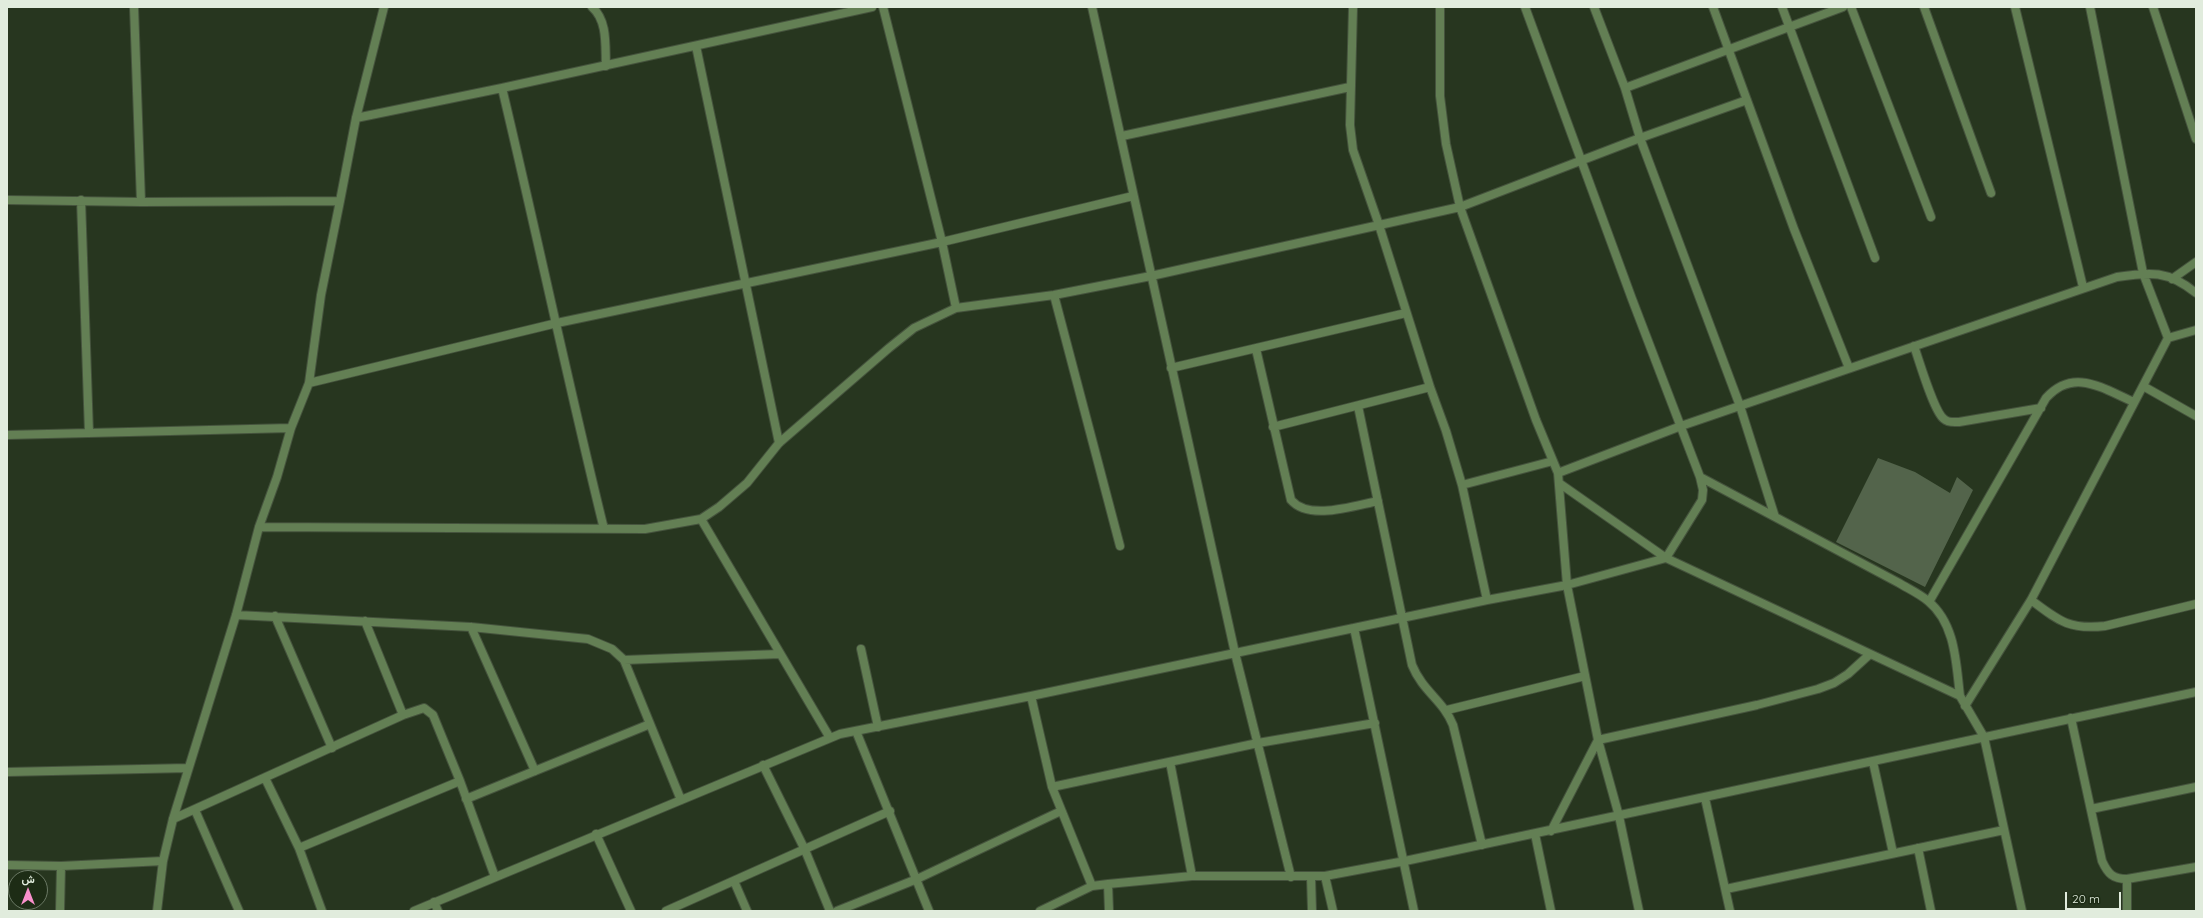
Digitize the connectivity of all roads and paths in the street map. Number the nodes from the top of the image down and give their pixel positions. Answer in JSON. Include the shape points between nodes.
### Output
{"nodes":[{"id":1,"x":134,"y":7,"type":"edge"},
{"id":2,"x":384,"y":7,"type":"edge"},
{"id":3,"x":592,"y":7,"type":"edge"},
{"id":4,"x":872,"y":7,"type":"edge"},
{"id":5,"x":884,"y":7,"type":"edge"},
{"id":6,"x":1092,"y":7,"type":"edge"},
{"id":7,"x":1353,"y":7,"type":"edge"},
{"id":8,"x":1440,"y":7,"type":"edge"},
{"id":9,"x":1525,"y":7,"type":"edge"},
{"id":10,"x":1594,"y":7,"type":"edge"},
{"id":11,"x":1713,"y":7,"type":"edge"},
{"id":12,"x":1782,"y":7,"type":"edge"},
{"id":13,"x":1843,"y":7,"type":"edge"},
{"id":14,"x":1851,"y":7,"type":"edge"},
{"id":15,"x":1924,"y":7,"type":"edge"},
{"id":16,"x":2015,"y":7,"type":"edge"},
{"id":17,"x":2090,"y":7,"type":"edge"},
{"id":18,"x":2153,"y":7,"type":"edge"},
{"id":19,"x":1789,"y":27,"type":"junction"},
{"id":20,"x":696,"y":46,"type":"junction"},
{"id":21,"x":1729,"y":50,"type":"junction"},
{"id":22,"x":606,"y":66,"type":"junction"},
{"id":23,"x":1350,"y":86,"type":"junction"},
{"id":24,"x":502,"y":88,"type":"junction"},
{"id":25,"x":1625,"y":88,"type":"junction"},
{"id":26,"x":1747,"y":100,"type":"junction"},
{"id":27,"x":356,"y":118,"type":"junction"},
{"id":28,"x":1122,"y":136,"type":"junction"},
{"id":29,"x":1640,"y":138,"type":"junction"},
{"id":30,"x":2196,"y":139,"type":"edge"},
{"id":31,"x":1580,"y":160,"type":"junction"},
{"id":32,"x":1991,"y":193,"type":"dead end"},
{"id":33,"x":1133,"y":196,"type":"junction"},
{"id":34,"x":7,"y":200,"type":"edge"},
{"id":35,"x":81,"y":200,"type":"junction"},
{"id":36,"x":340,"y":201,"type":"junction"},
{"id":37,"x":141,"y":202,"type":"junction"},
{"id":38,"x":1460,"y":207,"type":"junction"},
{"id":39,"x":1931,"y":217,"type":"dead end"},
{"id":40,"x":1379,"y":225,"type":"junction"},
{"id":41,"x":942,"y":242,"type":"junction"},
{"id":42,"x":1875,"y":258,"type":"dead end"},
{"id":43,"x":2196,"y":262,"type":"edge"},
{"id":44,"x":2142,"y":273,"type":"junction"},
{"id":45,"x":1151,"y":276,"type":"junction"},
{"id":46,"x":2172,"y":278,"type":"junction"},
{"id":47,"x":745,"y":283,"type":"junction"},
{"id":48,"x":2083,"y":287,"type":"junction"},
{"id":49,"x":2196,"y":293,"type":"edge"},
{"id":50,"x":1054,"y":295,"type":"junction"},
{"id":51,"x":956,"y":308,"type":"junction"},
{"id":52,"x":1406,"y":313,"type":"junction"},
{"id":53,"x":557,"y":323,"type":"junction"},
{"id":54,"x":2196,"y":330,"type":"edge"},
{"id":55,"x":2168,"y":338,"type":"junction"},
{"id":56,"x":1914,"y":346,"type":"junction"},
{"id":57,"x":1256,"y":349,"type":"junction"},
{"id":58,"x":1171,"y":368,"type":"junction"},
{"id":59,"x":1849,"y":368,"type":"junction"},
{"id":60,"x":309,"y":383,"type":"junction"},
{"id":61,"x":2142,"y":386,"type":"junction"},
{"id":62,"x":1430,"y":387,"type":"junction"},
{"id":63,"x":2134,"y":402,"type":"junction"},
{"id":64,"x":1358,"y":406,"type":"junction"},
{"id":65,"x":1740,"y":406,"type":"junction"},
{"id":66,"x":2041,"y":408,"type":"junction"},
{"id":67,"x":2196,"y":416,"type":"edge"},
{"id":68,"x":1681,"y":426,"type":"junction"},
{"id":69,"x":1274,"y":427,"type":"junction"},
{"id":70,"x":291,"y":428,"type":"junction"},
{"id":71,"x":89,"y":433,"type":"junction"},
{"id":72,"x":7,"y":435,"type":"edge"},
{"id":73,"x":779,"y":443,"type":"junction"},
{"id":74,"x":1553,"y":462,"type":"junction"},
{"id":75,"x":1558,"y":473,"type":"junction"},
{"id":76,"x":1700,"y":477,"type":"junction"},
{"id":77,"x":1559,"y":483,"type":"junction"},
{"id":78,"x":1462,"y":486,"type":"junction"},
{"id":79,"x":1378,"y":501,"type":"junction"},
{"id":80,"x":1775,"y":517,"type":"junction"},
{"id":81,"x":701,"y":518,"type":"junction"},
{"id":82,"x":259,"y":527,"type":"junction"},
{"id":83,"x":604,"y":529,"type":"junction"},
{"id":84,"x":1120,"y":546,"type":"dead end"},
{"id":85,"x":1666,"y":558,"type":"junction"},
{"id":86,"x":1567,"y":585,"type":"junction"},
{"id":87,"x":1487,"y":600,"type":"junction"},
{"id":88,"x":2031,"y":600,"type":"junction"},
{"id":89,"x":1929,"y":602,"type":"junction"},
{"id":90,"x":2196,"y":604,"type":"edge"},
{"id":91,"x":236,"y":614,"type":"junction"},
{"id":92,"x":275,"y":616,"type":"junction"},
{"id":93,"x":1402,"y":618,"type":"junction"},
{"id":94,"x":365,"y":621,"type":"junction"},
{"id":95,"x":471,"y":627,"type":"junction"},
{"id":96,"x":1354,"y":628,"type":"junction"},
{"id":97,"x":860,"y":648,"type":"dead end"},
{"id":98,"x":1235,"y":653,"type":"junction"},
{"id":99,"x":780,"y":654,"type":"junction"},
{"id":100,"x":1870,"y":654,"type":"junction"},
{"id":101,"x":624,"y":660,"type":"junction"},
{"id":102,"x":1585,"y":676,"type":"junction"},
{"id":103,"x":2196,"y":692,"type":"edge"},
{"id":104,"x":1031,"y":696,"type":"junction"},
{"id":105,"x":1960,"y":696,"type":"junction"},
{"id":106,"x":1966,"y":706,"type":"junction"},
{"id":107,"x":1447,"y":710,"type":"junction"},
{"id":108,"x":403,"y":715,"type":"junction"},
{"id":109,"x":2071,"y":718,"type":"junction"},
{"id":110,"x":1375,"y":723,"type":"junction"},
{"id":111,"x":650,"y":724,"type":"junction"},
{"id":112,"x":878,"y":727,"type":"junction"},
{"id":113,"x":856,"y":731,"type":"junction"},
{"id":114,"x":1984,"y":737,"type":"junction"},
{"id":115,"x":830,"y":738,"type":"junction"},
{"id":116,"x":1598,"y":740,"type":"junction"},
{"id":117,"x":1258,"y":743,"type":"junction"},
{"id":118,"x":332,"y":748,"type":"junction"},
{"id":119,"x":1170,"y":762,"type":"junction"},
{"id":120,"x":1873,"y":762,"type":"junction"},
{"id":121,"x":763,"y":765,"type":"junction"},
{"id":122,"x":188,"y":768,"type":"junction"},
{"id":123,"x":535,"y":771,"type":"junction"},
{"id":124,"x":7,"y":772,"type":"edge"},
{"id":125,"x":265,"y":778,"type":"junction"},
{"id":126,"x":460,"y":781,"type":"junction"},
{"id":127,"x":1052,"y":787,"type":"junction"},
{"id":128,"x":2196,"y":787,"type":"edge"},
{"id":129,"x":1705,"y":798,"type":"junction"},
{"id":130,"x":466,"y":799,"type":"junction"},
{"id":131,"x":681,"y":800,"type":"junction"},
{"id":132,"x":2091,"y":809,"type":"junction"},
{"id":133,"x":195,"y":810,"type":"junction"},
{"id":134,"x":890,"y":811,"type":"junction"},
{"id":135,"x":1061,"y":811,"type":"junction"},
{"id":136,"x":1620,"y":816,"type":"junction"},
{"id":137,"x":173,"y":819,"type":"junction"},
{"id":138,"x":2004,"y":830,"type":"junction"},
{"id":139,"x":1551,"y":831,"type":"junction"},
{"id":140,"x":596,"y":834,"type":"junction"},
{"id":141,"x":1535,"y":834,"type":"junction"},
{"id":142,"x":1482,"y":845,"type":"junction"},
{"id":143,"x":299,"y":848,"type":"junction"},
{"id":144,"x":1918,"y":848,"type":"junction"},
{"id":145,"x":805,"y":850,"type":"junction"},
{"id":146,"x":1893,"y":853,"type":"junction"},
{"id":147,"x":163,"y":861,"type":"junction"},
{"id":148,"x":1405,"y":861,"type":"junction"},
{"id":149,"x":7,"y":865,"type":"edge"},
{"id":150,"x":61,"y":866,"type":"junction"},
{"id":151,"x":2196,"y":867,"type":"edge"},
{"id":152,"x":1192,"y":876,"type":"junction"},
{"id":153,"x":1325,"y":876,"type":"junction"},
{"id":154,"x":495,"y":877,"type":"junction"},
{"id":155,"x":1291,"y":877,"type":"junction"},
{"id":156,"x":1311,"y":877,"type":"junction"},
{"id":157,"x":917,"y":880,"type":"junction"},
{"id":158,"x":2127,"y":880,"type":"junction"},
{"id":159,"x":734,"y":881,"type":"junction"},
{"id":160,"x":1108,"y":884,"type":"junction"},
{"id":161,"x":1092,"y":886,"type":"junction"},
{"id":162,"x":1726,"y":888,"type":"junction"},
{"id":163,"x":434,"y":902,"type":"junction"},
{"id":164,"x":60,"y":911,"type":"edge"},
{"id":165,"x":156,"y":911,"type":"edge"},
{"id":166,"x":239,"y":911,"type":"edge"},
{"id":167,"x":322,"y":911,"type":"edge"},
{"id":168,"x":414,"y":911,"type":"edge"},
{"id":169,"x":438,"y":911,"type":"edge"},
{"id":170,"x":631,"y":911,"type":"edge"},
{"id":171,"x":666,"y":911,"type":"edge"},
{"id":172,"x":746,"y":911,"type":"edge"},
{"id":173,"x":830,"y":911,"type":"edge"},
{"id":174,"x":837,"y":911,"type":"edge"},
{"id":175,"x":929,"y":911,"type":"edge"},
{"id":176,"x":1040,"y":911,"type":"edge"},
{"id":177,"x":1109,"y":911,"type":"edge"},
{"id":178,"x":1312,"y":911,"type":"edge"},
{"id":179,"x":1333,"y":911,"type":"edge"},
{"id":180,"x":1414,"y":911,"type":"edge"},
{"id":181,"x":1551,"y":911,"type":"edge"},
{"id":182,"x":1639,"y":911,"type":"edge"},
{"id":183,"x":1730,"y":911,"type":"edge"},
{"id":184,"x":1931,"y":911,"type":"edge"},
{"id":185,"x":2022,"y":911,"type":"edge"},
{"id":186,"x":2127,"y":911,"type":"edge"}],
"edges":[{"from":1,"to":37,"type":"street"},
{"from":2,"to":27,"type":"street"},
{"from":3,"to":22,"type":"street","via":[[598,12],[604,26]]},
{"from":4,"to":20,"type":"street"},
{"from":5,"to":41,"type":"street"},
{"from":6,"to":28,"type":"street"},
{"from":7,"to":23,"type":"street"},
{"from":8,"to":38,"type":"street","via":[[1442,120]]},
{"from":9,"to":31,"type":"street"},
{"from":10,"to":25,"type":"street"},
{"from":11,"to":21,"type":"street"},
{"from":12,"to":19,"type":"street"},
{"from":13,"to":19,"type":"street"},
{"from":14,"to":39,"type":"street"},
{"from":15,"to":32,"type":"street"},
{"from":16,"to":48,"type":"street"},
{"from":17,"to":44,"type":"street"},
{"from":18,"to":30,"type":"street"},
{"from":19,"to":21,"type":"street"},
{"from":19,"to":42,"type":"street"},
{"from":20,"to":22,"type":"street"},
{"from":20,"to":47,"type":"street"},
{"from":21,"to":25,"type":"street"},
{"from":21,"to":26,"type":"street"},
{"from":22,"to":24,"type":"street"},
{"from":23,"to":28,"type":"street"},
{"from":23,"to":40,"type":"street","via":[[1353,150]]},
{"from":24,"to":27,"type":"street"},
{"from":24,"to":53,"type":"street"},
{"from":25,"to":29,"type":"street"},
{"from":26,"to":29,"type":"street"},
{"from":26,"to":59,"type":"street"},
{"from":27,"to":36,"type":"street"},
{"from":28,"to":33,"type":"street"},
{"from":29,"to":31,"type":"street"},
{"from":29,"to":65,"type":"street"},
{"from":31,"to":38,"type":"street"},
{"from":31,"to":68,"type":"street"},
{"from":33,"to":41,"type":"street"},
{"from":33,"to":45,"type":"street"},
{"from":34,"to":35,"type":"street"},
{"from":35,"to":37,"type":"street"},
{"from":35,"to":71,"type":"street"},
{"from":36,"to":37,"type":"street"},
{"from":36,"to":60,"type":"street","via":[[321,295]]},
{"from":38,"to":40,"type":"street"},
{"from":38,"to":74,"type":"street"},
{"from":40,"to":45,"type":"street"},
{"from":40,"to":52,"type":"street"},
{"from":41,"to":47,"type":"street"},
{"from":41,"to":51,"type":"street"},
{"from":43,"to":46,"type":"street"},
{"from":44,"to":46,"type":"street","via":[[2157,273]]},
{"from":44,"to":48,"type":"street"},
{"from":44,"to":55,"type":"street"},
{"from":45,"to":50,"type":"street"},
{"from":45,"to":58,"type":"street"},
{"from":46,"to":49,"type":"street"},
{"from":47,"to":53,"type":"street"},
{"from":47,"to":73,"type":"street"},
{"from":48,"to":56,"type":"street"},
{"from":50,"to":51,"type":"street"},
{"from":50,"to":84,"type":"street"},
{"from":51,"to":73,"type":"street","via":[[914,328]]},
{"from":52,"to":57,"type":"street"},
{"from":52,"to":62,"type":"street"},
{"from":53,"to":60,"type":"street"},
{"from":53,"to":83,"type":"street","via":[[575,412]]},
{"from":54,"to":55,"type":"street"},
{"from":55,"to":61,"type":"street"},
{"from":56,"to":59,"type":"street"},
{"from":56,"to":66,"type":"street","via":[[1936,407],[1944,419],[1950,422],[1970,421]]},
{"from":57,"to":58,"type":"street"},
{"from":57,"to":69,"type":"street"},
{"from":58,"to":98,"type":"street"},
{"from":59,"to":65,"type":"street"},
{"from":60,"to":70,"type":"street"},
{"from":61,"to":63,"type":"street"},
{"from":61,"to":67,"type":"street"},
{"from":62,"to":64,"type":"street"},
{"from":62,"to":78,"type":"street"},
{"from":63,"to":66,"type":"street","via":[[2079,381],[2068,382],[2055,388]]},
{"from":63,"to":88,"type":"street"},
{"from":64,"to":69,"type":"street"},
{"from":64,"to":79,"type":"street"},
{"from":65,"to":68,"type":"street"},
{"from":65,"to":80,"type":"street"},
{"from":66,"to":89,"type":"street"},
{"from":68,"to":75,"type":"street"},
{"from":68,"to":76,"type":"street"},
{"from":69,"to":79,"type":"street","via":[[1288,490],[1296,506],[1312,512]]},
{"from":70,"to":71,"type":"street"},
{"from":70,"to":82,"type":"street"},
{"from":71,"to":72,"type":"street"},
{"from":73,"to":81,"type":"street","via":[[747,483],[719,507]]},
{"from":74,"to":75,"type":"street"},
{"from":74,"to":78,"type":"street"},
{"from":75,"to":77,"type":"street"},
{"from":76,"to":80,"type":"street"},
{"from":76,"to":85,"type":"street","via":[[1702,500]]},
{"from":77,"to":85,"type":"street"},
{"from":77,"to":86,"type":"street"},
{"from":78,"to":87,"type":"street"},
{"from":79,"to":93,"type":"street"},
{"from":80,"to":89,"type":"street","via":[[1899,583]]},
{"from":81,"to":83,"type":"street","via":[[645,529]]},
{"from":81,"to":99,"type":"street"},
{"from":82,"to":83,"type":"street"},
{"from":82,"to":91,"type":"street"},
{"from":85,"to":86,"type":"street"},
{"from":85,"to":100,"type":"street"},
{"from":86,"to":87,"type":"street"},
{"from":86,"to":102,"type":"street"},
{"from":87,"to":93,"type":"street"},
{"from":88,"to":90,"type":"street","via":[[2057,620],[2073,626],[2090,628]]},
{"from":88,"to":106,"type":"street"},
{"from":89,"to":105,"type":"street","via":[[1945,622],[1953,643]]},
{"from":91,"to":92,"type":"street"},
{"from":91,"to":122,"type":"street"},
{"from":92,"to":94,"type":"street"},
{"from":92,"to":118,"type":"street"},
{"from":93,"to":96,"type":"street"},
{"from":93,"to":107,"type":"street","via":[[1412,665],[1418,678]]},
{"from":94,"to":95,"type":"street"},
{"from":94,"to":108,"type":"street"},
{"from":95,"to":101,"type":"street","via":[[588,639],[612,649]]},
{"from":95,"to":123,"type":"street"},
{"from":96,"to":98,"type":"street"},
{"from":96,"to":110,"type":"street"},
{"from":97,"to":112,"type":"street"},
{"from":98,"to":104,"type":"street"},
{"from":98,"to":117,"type":"street"},
{"from":99,"to":101,"type":"street"},
{"from":99,"to":115,"type":"street"},
{"from":100,"to":105,"type":"street"},
{"from":100,"to":116,"type":"street","via":[[1848,674],[1818,689]]},
{"from":101,"to":111,"type":"street"},
{"from":102,"to":107,"type":"street"},
{"from":102,"to":116,"type":"street"},
{"from":103,"to":109,"type":"street"},
{"from":104,"to":112,"type":"street"},
{"from":104,"to":127,"type":"street"},
{"from":105,"to":106,"type":"street"},
{"from":106,"to":114,"type":"street"},
{"from":107,"to":142,"type":"street","via":[[1453,725]]},
{"from":108,"to":118,"type":"street"},
{"from":108,"to":126,"type":"street","via":[[424,708],[433,715]]},
{"from":109,"to":114,"type":"street"},
{"from":109,"to":132,"type":"street"},
{"from":110,"to":117,"type":"street"},
{"from":110,"to":148,"type":"street"},
{"from":111,"to":123,"type":"street"},
{"from":111,"to":131,"type":"street"},
{"from":112,"to":113,"type":"street"},
{"from":113,"to":115,"type":"street"},
{"from":113,"to":134,"type":"street"},
{"from":114,"to":120,"type":"street"},
{"from":114,"to":138,"type":"street"},
{"from":115,"to":121,"type":"street"},
{"from":116,"to":136,"type":"street"},
{"from":116,"to":139,"type":"street"},
{"from":117,"to":119,"type":"street"},
{"from":117,"to":155,"type":"street"},
{"from":118,"to":125,"type":"street"},
{"from":119,"to":127,"type":"street"},
{"from":119,"to":152,"type":"street"},
{"from":120,"to":129,"type":"street"},
{"from":120,"to":146,"type":"street"},
{"from":121,"to":131,"type":"street"},
{"from":121,"to":145,"type":"street"},
{"from":122,"to":124,"type":"street"},
{"from":122,"to":137,"type":"street"},
{"from":123,"to":130,"type":"street"},
{"from":125,"to":133,"type":"street"},
{"from":125,"to":143,"type":"street"},
{"from":126,"to":130,"type":"street"},
{"from":126,"to":143,"type":"street"},
{"from":127,"to":135,"type":"street"},
{"from":128,"to":132,"type":"street"},
{"from":129,"to":136,"type":"street"},
{"from":129,"to":162,"type":"street"},
{"from":130,"to":154,"type":"street"},
{"from":131,"to":140,"type":"street"},
{"from":132,"to":158,"type":"street","via":[[2105,869],[2117,879]]},
{"from":133,"to":137,"type":"street"},
{"from":133,"to":166,"type":"street"},
{"from":134,"to":145,"type":"street"},
{"from":134,"to":157,"type":"street"},
{"from":135,"to":157,"type":"street"},
{"from":135,"to":161,"type":"street"},
{"from":136,"to":139,"type":"street"},
{"from":136,"to":182,"type":"street"},
{"from":137,"to":147,"type":"street"},
{"from":138,"to":144,"type":"street"},
{"from":138,"to":185,"type":"street"},
{"from":139,"to":141,"type":"street"},
{"from":140,"to":154,"type":"street"},
{"from":140,"to":170,"type":"street"},
{"from":141,"to":142,"type":"street"},
{"from":141,"to":181,"type":"street"},
{"from":142,"to":148,"type":"street"},
{"from":143,"to":167,"type":"street"},
{"from":144,"to":146,"type":"street"},
{"from":144,"to":184,"type":"street"},
{"from":145,"to":159,"type":"street"},
{"from":145,"to":173,"type":"street"},
{"from":146,"to":162,"type":"street"},
{"from":147,"to":150,"type":"street"},
{"from":147,"to":165,"type":"street"},
{"from":148,"to":153,"type":"street"},
{"from":148,"to":180,"type":"street"},
{"from":149,"to":150,"type":"street"},
{"from":150,"to":164,"type":"street"},
{"from":151,"to":158,"type":"street"},
{"from":152,"to":155,"type":"street"},
{"from":152,"to":160,"type":"street"},
{"from":153,"to":156,"type":"street"},
{"from":153,"to":179,"type":"street"},
{"from":154,"to":163,"type":"street"},
{"from":155,"to":156,"type":"street"},
{"from":156,"to":178,"type":"street"},
{"from":157,"to":174,"type":"street"},
{"from":157,"to":175,"type":"street"},
{"from":158,"to":186,"type":"street"},
{"from":159,"to":171,"type":"street"},
{"from":159,"to":172,"type":"street"},
{"from":160,"to":161,"type":"street"},
{"from":160,"to":177,"type":"street"},
{"from":161,"to":176,"type":"street"},
{"from":162,"to":183,"type":"street"},
{"from":163,"to":168,"type":"street"},
{"from":163,"to":169,"type":"street"}]}
